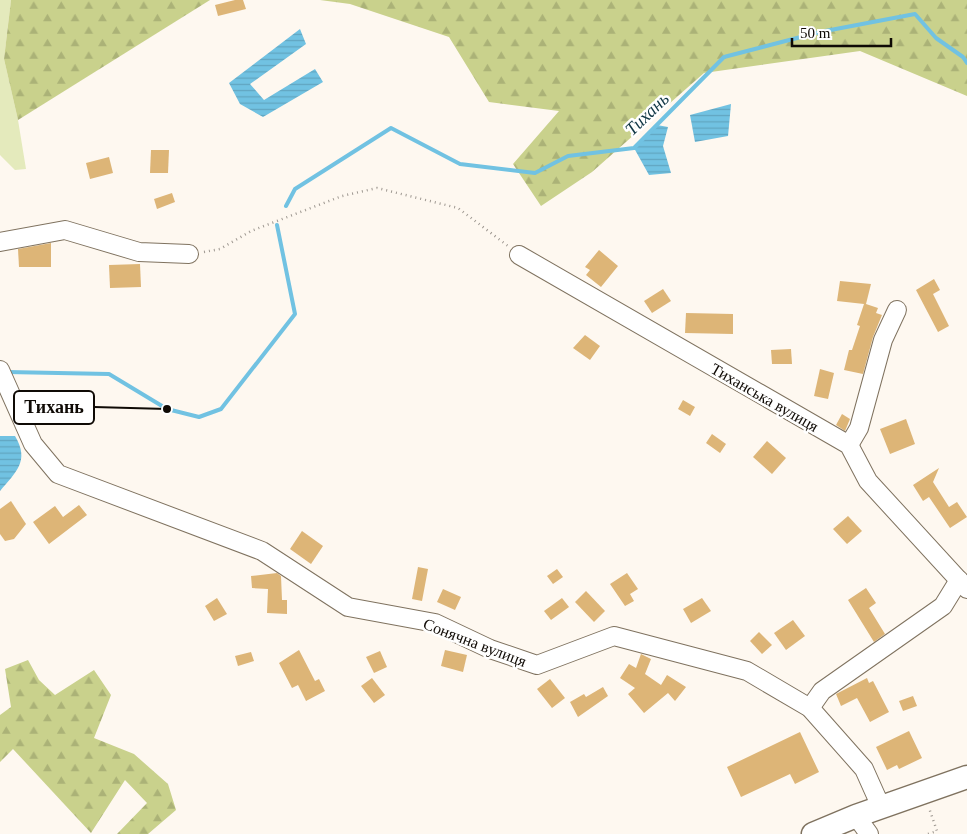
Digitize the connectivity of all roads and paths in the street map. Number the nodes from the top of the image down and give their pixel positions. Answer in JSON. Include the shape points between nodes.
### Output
{"nodes":[{"id":1,"x":0,"y":242,"type":"edge"},
{"id":2,"x":189,"y":254,"type":"joint"},
{"id":3,"x":519,"y":255,"type":"joint"},
{"id":4,"x":897,"y":310,"type":"dead end"},
{"id":5,"x":3,"y":376,"type":"edge"},
{"id":6,"x":849,"y":446,"type":"junction"},
{"id":7,"x":963,"y":584,"type":"edge"},
{"id":8,"x":810,"y":708,"type":"junction"},
{"id":9,"x":967,"y":777,"type":"edge"},
{"id":10,"x":924,"y":792,"type":"junction"},
{"id":11,"x":881,"y":808,"type":"junction"},
{"id":12,"x":856,"y":816,"type":"junction"},
{"id":13,"x":813,"y":834,"type":"edge"},
{"id":14,"x":869,"y":834,"type":"edge"},
{"id":15,"x":928,"y":834,"type":"edge"}],
"edges":[{"from":1,"to":2,"type":"street","via":[[65,230],[139,252]]},
{"from":2,"to":3,"type":"path","via":[[220,249],[251,231],[342,196],[377,188],[458,208]]},
{"from":3,"to":6,"type":"street","name":"Тиханська вулиця"},
{"from":4,"to":6,"type":"street","via":[[883,340],[859,428]]},
{"from":5,"to":8,"type":"street","name":"Сонячна вулиця","via":[[33,444],[58,474],[262,551],[348,607],[435,623],[490,649],[537,665],[614,636],[747,671]]},
{"from":6,"to":7,"type":"street","via":[[868,482]]},
{"from":7,"to":8,"type":"street","via":[[943,606],[822,691]]},
{"from":8,"to":11,"type":"street","name":"Сонячна вулиця","via":[[864,769]]},
{"from":9,"to":10,"type":"main road"},
{"from":10,"to":11,"type":"main road"},
{"from":10,"to":15,"type":"path","via":[[936,830]]},
{"from":11,"to":12,"type":"main road"},
{"from":12,"to":13,"type":"main road"},
{"from":12,"to":14,"type":"street"}]}
